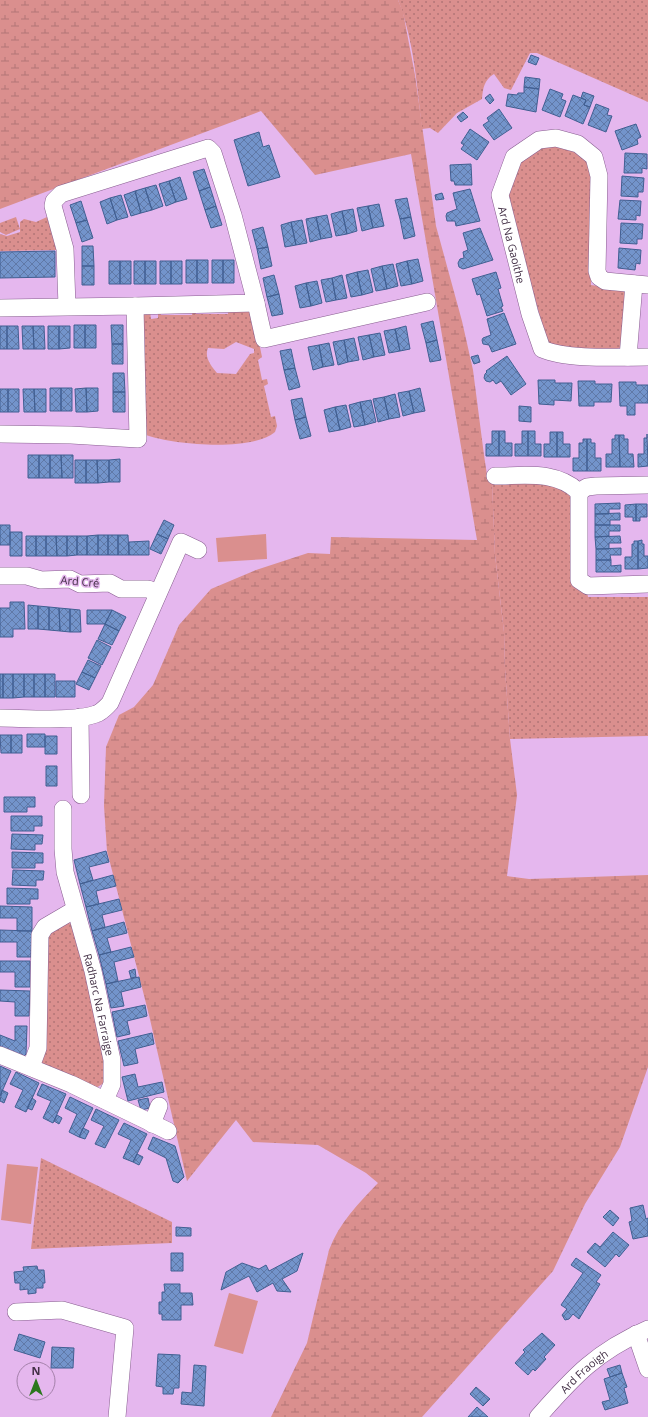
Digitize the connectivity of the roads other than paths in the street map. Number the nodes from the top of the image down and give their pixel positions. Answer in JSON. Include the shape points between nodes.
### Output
{"nodes":[{"id":1,"x":641,"y":284,"type":"edge"},
{"id":2,"x":427,"y":302,"type":"dead end"},
{"id":3,"x":256,"y":303,"type":"junction"},
{"id":4,"x":67,"y":306,"type":"junction"},
{"id":5,"x":135,"y":306,"type":"junction"},
{"id":6,"x":0,"y":308,"type":"edge"},
{"id":7,"x":628,"y":357,"type":"junction"},
{"id":8,"x":648,"y":357,"type":"edge"},
{"id":9,"x":0,"y":434,"type":"edge"},
{"id":10,"x":495,"y":476,"type":"dead end"},
{"id":11,"x":648,"y":485,"type":"edge"},
{"id":12,"x":579,"y":492,"type":"junction"},
{"id":13,"x":198,"y":550,"type":"dead end"},
{"id":14,"x":0,"y":576,"type":"edge"},
{"id":15,"x":648,"y":584,"type":"edge"},
{"id":16,"x":158,"y":593,"type":"junction"},
{"id":17,"x":80,"y":717,"type":"junction"},
{"id":18,"x":0,"y":718,"type":"edge"},
{"id":19,"x":86,"y":786,"type":"dead end"},
{"id":20,"x":67,"y":818,"type":"dead end"},
{"id":21,"x":74,"y":910,"type":"junction"},
{"id":22,"x":0,"y":1055,"type":"edge"},
{"id":23,"x":31,"y":1067,"type":"junction"},
{"id":24,"x":105,"y":1100,"type":"junction"},
{"id":25,"x":159,"y":1106,"type":"dead end"},
{"id":26,"x":152,"y":1124,"type":"junction"},
{"id":27,"x":168,"y":1131,"type":"dead end"},
{"id":28,"x":16,"y":1312,"type":"dead end"},
{"id":29,"x":642,"y":1331,"type":"edge"},
{"id":30,"x":648,"y":1369,"type":"edge"},
{"id":31,"x":117,"y":1417,"type":"edge"},
{"id":32,"x":538,"y":1417,"type":"edge"}],
"edges":[{"from":1,"to":7,"type":"street","name":"Ard Na Gaoithe"},
{"from":1,"to":7,"type":"street","name":"Ard Na Gaoithe","via":[[605,281],[599,277],[599,176],[594,157],[578,144],[556,138],[539,140],[514,158],[500,195],[528,307],[542,349],[551,353]]},
{"from":2,"to":3,"type":"street","via":[[264,339]]},
{"from":3,"to":4,"type":"street","via":[[233,215],[213,153],[208,148],[57,197],[53,206],[65,249]]},
{"from":3,"to":5,"type":"street"},
{"from":4,"to":5,"type":"street"},
{"from":4,"to":6,"type":"street"},
{"from":5,"to":9,"type":"street","via":[[138,439]]},
{"from":7,"to":8,"type":"street","name":"Ard Na Gaoithe"},
{"from":10,"to":12,"type":"street","via":[[552,476],[568,483]]},
{"from":11,"to":12,"type":"street","via":[[596,486],[587,487]]},
{"from":12,"to":15,"type":"street","via":[[579,580],[588,586]]},
{"from":13,"to":16,"type":"street","via":[[181,542]]},
{"from":14,"to":16,"type":"street","name":"Ard Cré","via":[[27,576],[40,580],[70,579],[80,584],[110,583],[121,589],[148,589]]},
{"from":16,"to":17,"type":"street","via":[[110,703],[96,714]]},
{"from":17,"to":18,"type":"street"},
{"from":17,"to":19,"type":"street"},
{"from":20,"to":21,"type":"street","name":"Radharc Na Farraige","via":[[64,866]]},
{"from":21,"to":23,"type":"street","via":[[45,927],[40,935],[38,1048]]},
{"from":21,"to":24,"type":"street","name":"Radharc Na Farraige","via":[[93,971],[112,1056],[112,1080]]},
{"from":22,"to":23,"type":"street"},
{"from":23,"to":24,"type":"street"},
{"from":24,"to":26,"type":"street"},
{"from":25,"to":26,"type":"street"},
{"from":26,"to":27,"type":"street"},
{"from":28,"to":31,"type":"street","via":[[62,1310],[125,1328]]},
{"from":29,"to":30,"type":"street","name":"Ard Fraoigh"},
{"from":29,"to":32,"type":"street","name":"Ard Fraoigh","via":[[593,1360]]}]}
